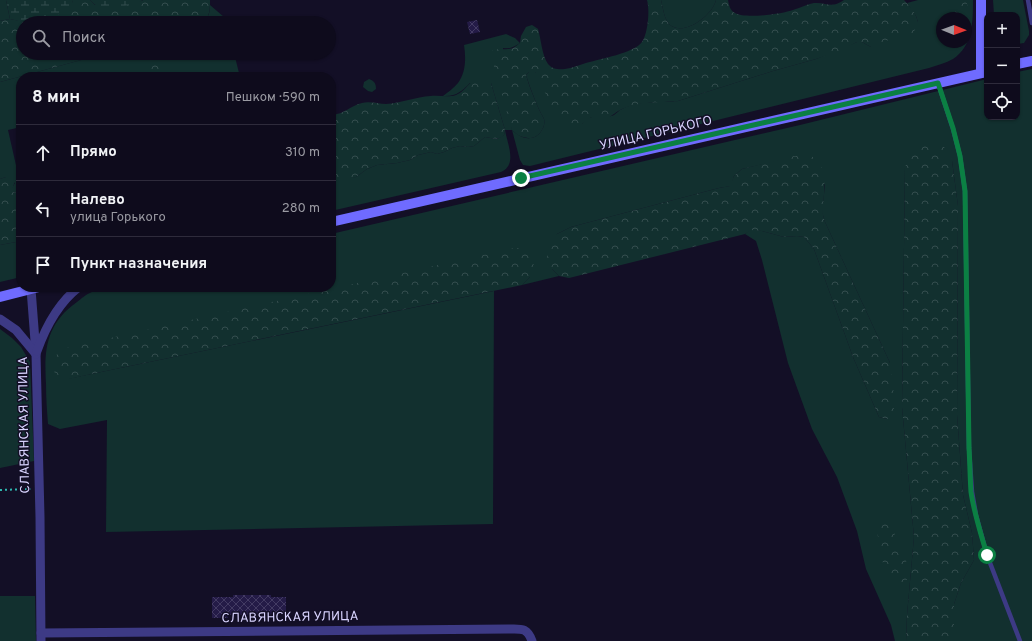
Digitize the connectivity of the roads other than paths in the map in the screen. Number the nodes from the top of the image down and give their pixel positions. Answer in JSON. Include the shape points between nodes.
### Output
{"nodes":[{"id":1,"x":981,"y":0,"type":"edge"},
{"id":2,"x":1028,"y":0,"type":"edge"},
{"id":3,"x":1032,"y":23,"type":"edge"},
{"id":4,"x":1032,"y":61,"type":"edge"},
{"id":5,"x":1020,"y":63,"type":"edge"},
{"id":6,"x":984,"y":73,"type":"edge"},
{"id":7,"x":938,"y":83,"type":"junction"},
{"id":8,"x":336,"y":221,"type":"edge"},
{"id":9,"x":19,"y":292,"type":"edge"},
{"id":10,"x":35,"y":292,"type":"edge"},
{"id":11,"x":74,"y":292,"type":"edge"},
{"id":12,"x":0,"y":297,"type":"edge"},
{"id":13,"x":0,"y":319,"type":"edge"},
{"id":14,"x":36,"y":354,"type":"junction"},
{"id":15,"x":41,"y":637,"type":"edge"},
{"id":16,"x":532,"y":641,"type":"edge"},
{"id":17,"x":1020,"y":641,"type":"edge"}],
"edges":[{"from":1,"to":6,"type":"main road"},
{"from":2,"to":3,"type":"lane"},
{"from":4,"to":5,"type":"main road"},
{"from":6,"to":7,"type":"main road","name":"УЛИЦА ГОРЬКОГО"},
{"from":7,"to":8,"type":"main road","name":"УЛИЦА ГОРЬКОГО"},
{"from":7,"to":17,"type":"lane","via":[[960,156],[965,191],[972,492],[987,555]]},
{"from":9,"to":12,"type":"main road"},
{"from":10,"to":14,"type":"street","name":"СЛАВЯНСКАЯ УЛИЦА"},
{"from":11,"to":14,"type":"street","via":[[53,317]]},
{"from":13,"to":14,"type":"street","via":[[16,330]]},
{"from":14,"to":15,"type":"street","name":"СЛАВЯНСКАЯ УЛИЦА"},
{"from":15,"to":16,"type":"street","name":"СЛАВЯНСКАЯ УЛИЦА","via":[[521,629],[530,634]]}]}
